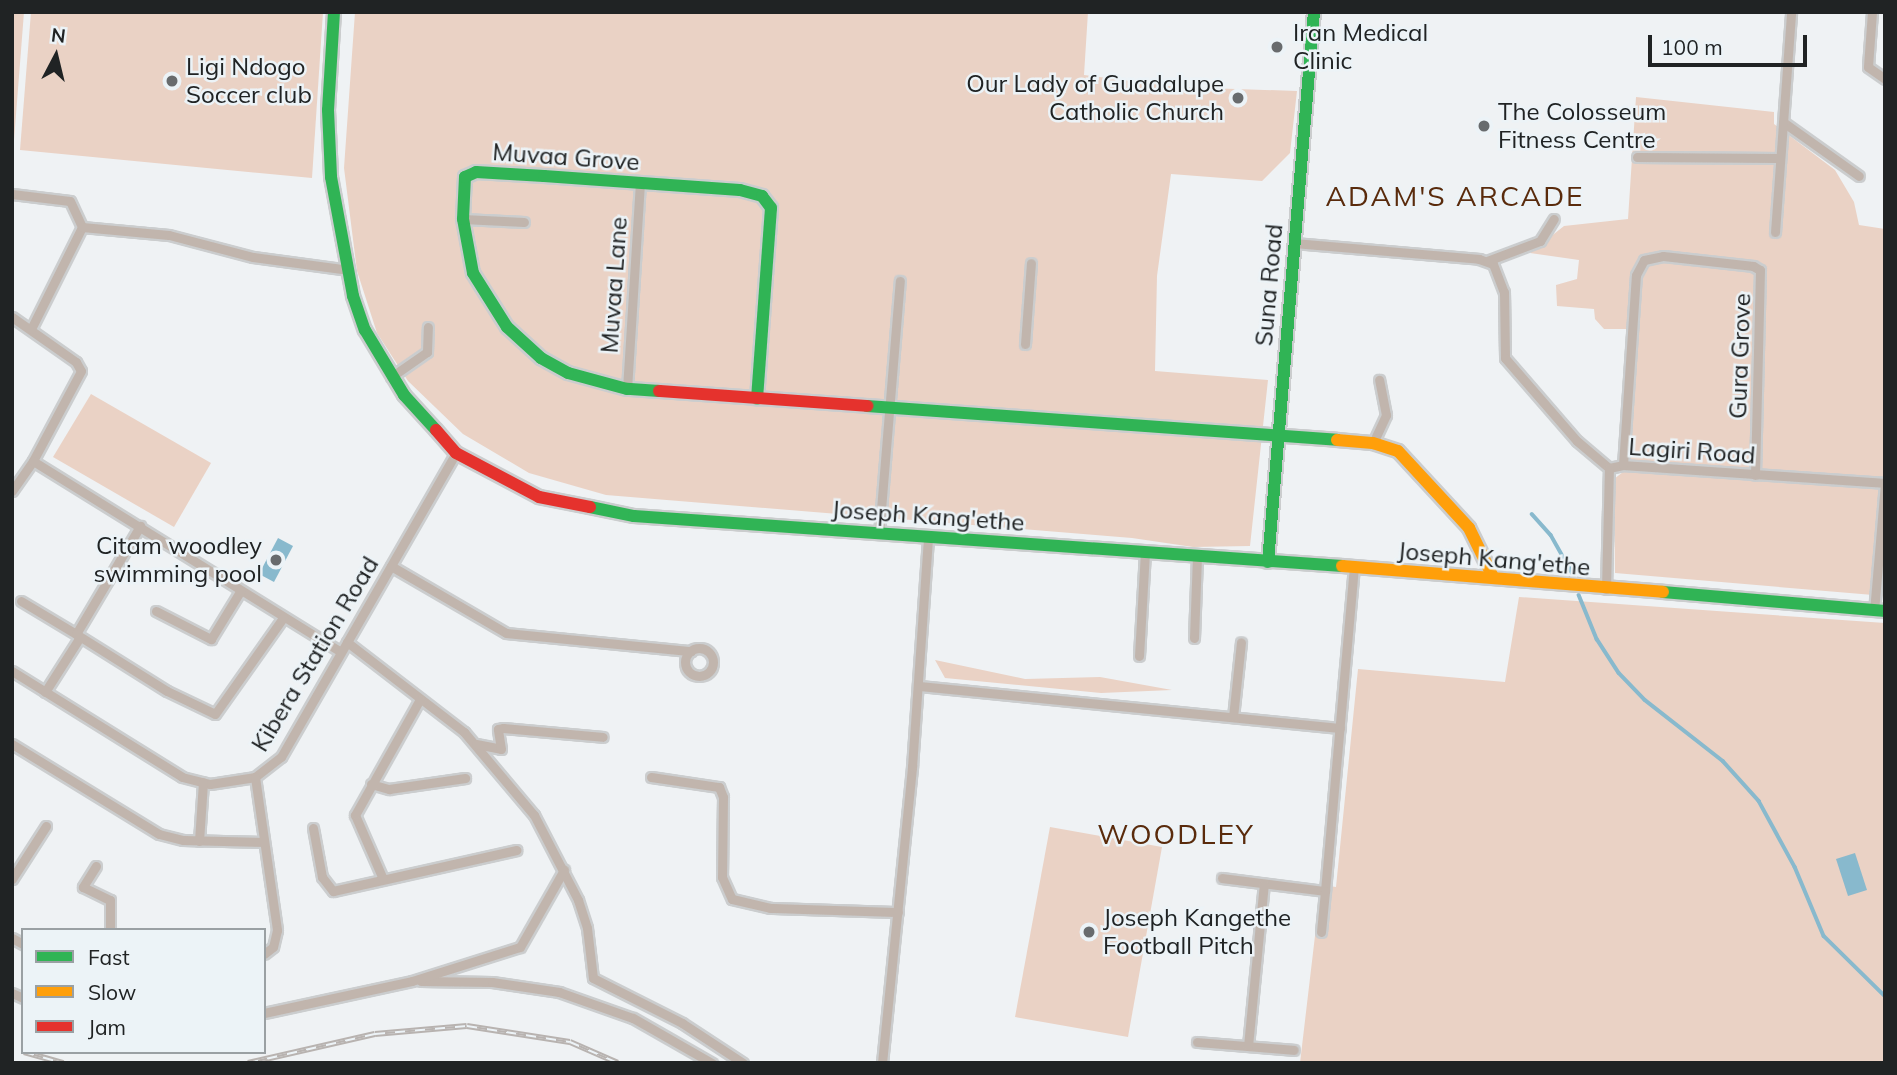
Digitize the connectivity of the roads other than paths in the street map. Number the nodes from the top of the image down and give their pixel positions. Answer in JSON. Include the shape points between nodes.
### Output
{"nodes":[{"id":1,"x":334,"y":12,"type":"edge"},
{"id":2,"x":1314,"y":12,"type":"edge"},
{"id":3,"x":1791,"y":12,"type":"edge"},
{"id":4,"x":1872,"y":12,"type":"edge"},
{"id":5,"x":1885,"y":79,"type":"edge"},
{"id":6,"x":1783,"y":122,"type":"junction"},
{"id":7,"x":1637,"y":158,"type":"dead end"},
{"id":8,"x":1779,"y":158,"type":"junction"},
{"id":9,"x":1859,"y":176,"type":"dead end"},
{"id":10,"x":640,"y":183,"type":"junction"},
{"id":11,"x":12,"y":194,"type":"edge"},
{"id":12,"x":463,"y":219,"type":"junction"},
{"id":13,"x":1554,"y":219,"type":"dead end"},
{"id":14,"x":524,"y":222,"type":"dead end"},
{"id":15,"x":82,"y":227,"type":"junction"},
{"id":16,"x":1774,"y":232,"type":"dead end"},
{"id":17,"x":1294,"y":243,"type":"junction"},
{"id":18,"x":1487,"y":261,"type":"junction"},
{"id":19,"x":1031,"y":264,"type":"dead end"},
{"id":20,"x":349,"y":270,"type":"junction"},
{"id":21,"x":900,"y":281,"type":"dead end"},
{"id":22,"x":12,"y":317,"type":"edge"},
{"id":23,"x":428,"y":327,"type":"dead end"},
{"id":24,"x":31,"y":329,"type":"junction"},
{"id":25,"x":1025,"y":344,"type":"dead end"},
{"id":26,"x":391,"y":377,"type":"junction"},
{"id":27,"x":1379,"y":380,"type":"dead end"},
{"id":28,"x":627,"y":389,"type":"junction"},
{"id":29,"x":757,"y":398,"type":"junction"},
{"id":30,"x":891,"y":407,"type":"junction"},
{"id":31,"x":1279,"y":434,"type":"junction"},
{"id":32,"x":1373,"y":443,"type":"junction"},
{"id":33,"x":456,"y":453,"type":"junction"},
{"id":34,"x":33,"y":461,"type":"junction"},
{"id":35,"x":1623,"y":465,"type":"junction"},
{"id":36,"x":1609,"y":468,"type":"junction"},
{"id":37,"x":1755,"y":475,"type":"junction"},
{"id":38,"x":1885,"y":483,"type":"edge"},
{"id":39,"x":12,"y":491,"type":"edge"},
{"id":40,"x":140,"y":526,"type":"junction"},
{"id":41,"x":879,"y":534,"type":"junction"},
{"id":42,"x":928,"y":538,"type":"junction"},
{"id":43,"x":1145,"y":554,"type":"junction"},
{"id":44,"x":1197,"y":558,"type":"junction"},
{"id":45,"x":1268,"y":562,"type":"junction"},
{"id":46,"x":391,"y":566,"type":"junction"},
{"id":47,"x":1354,"y":569,"type":"junction"},
{"id":48,"x":1493,"y":577,"type":"junction"},
{"id":49,"x":1606,"y":589,"type":"junction"},
{"id":50,"x":241,"y":590,"type":"junction"},
{"id":51,"x":21,"y":601,"type":"dead end"},
{"id":52,"x":156,"y":611,"type":"dead end"},
{"id":53,"x":1880,"y":611,"type":"edge"},
{"id":54,"x":284,"y":618,"type":"junction"},
{"id":55,"x":78,"y":636,"type":"junction"},
{"id":56,"x":1194,"y":638,"type":"dead end"},
{"id":57,"x":347,"y":642,"type":"junction"},
{"id":58,"x":1241,"y":642,"type":"dead end"},
{"id":59,"x":691,"y":651,"type":"dead end"},
{"id":60,"x":341,"y":652,"type":"junction"},
{"id":61,"x":1139,"y":656,"type":"dead end"},
{"id":62,"x":12,"y":671,"type":"edge"},
{"id":63,"x":919,"y":686,"type":"junction"},
{"id":64,"x":45,"y":692,"type":"junction"},
{"id":65,"x":420,"y":699,"type":"junction"},
{"id":66,"x":1233,"y":716,"type":"junction"},
{"id":67,"x":1340,"y":728,"type":"junction"},
{"id":68,"x":603,"y":737,"type":"dead end"},
{"id":69,"x":12,"y":744,"type":"edge"},
{"id":70,"x":476,"y":744,"type":"junction"},
{"id":71,"x":255,"y":777,"type":"junction"},
{"id":72,"x":651,"y":777,"type":"dead end"},
{"id":73,"x":465,"y":778,"type":"dead end"},
{"id":74,"x":203,"y":782,"type":"junction"},
{"id":75,"x":372,"y":784,"type":"junction"},
{"id":76,"x":46,"y":826,"type":"dead end"},
{"id":77,"x":313,"y":828,"type":"dead end"},
{"id":78,"x":199,"y":841,"type":"junction"},
{"id":79,"x":264,"y":842,"type":"junction"},
{"id":80,"x":516,"y":850,"type":"dead end"},
{"id":81,"x":96,"y":866,"type":"dead end"},
{"id":82,"x":564,"y":870,"type":"junction"},
{"id":83,"x":1222,"y":878,"type":"dead end"},
{"id":84,"x":12,"y":879,"type":"edge"},
{"id":85,"x":383,"y":879,"type":"junction"},
{"id":86,"x":1264,"y":884,"type":"junction"},
{"id":87,"x":1325,"y":891,"type":"junction"},
{"id":88,"x":898,"y":912,"type":"junction"},
{"id":89,"x":110,"y":928,"type":"edge"},
{"id":90,"x":1321,"y":932,"type":"dead end"},
{"id":91,"x":266,"y":952,"type":"edge"},
{"id":92,"x":412,"y":981,"type":"junction"},
{"id":93,"x":266,"y":1013,"type":"edge"},
{"id":94,"x":1196,"y":1042,"type":"dead end"},
{"id":95,"x":1248,"y":1046,"type":"junction"},
{"id":96,"x":1294,"y":1050,"type":"dead end"},
{"id":97,"x":712,"y":1063,"type":"edge"},
{"id":98,"x":743,"y":1063,"type":"edge"},
{"id":99,"x":882,"y":1063,"type":"edge"}],
"edges":[{"from":1,"to":20,"type":"street","name":"Joseph Kang'ethe","via":[[328,143]]},
{"from":2,"to":17,"type":"street","name":"Suna Road"},
{"from":3,"to":6,"type":"street"},
{"from":4,"to":5,"type":"street","via":[[1868,67]]},
{"from":6,"to":8,"type":"street"},
{"from":6,"to":9,"type":"street"},
{"from":7,"to":8,"type":"street"},
{"from":8,"to":16,"type":"street"},
{"from":10,"to":12,"type":"street","name":"Muvaa Grove","via":[[476,172],[468,174],[463,184]]},
{"from":10,"to":28,"type":"street","name":"Muvaa Lane"},
{"from":10,"to":29,"type":"street","name":"Muvaa Grove","via":[[753,191],[770,205]]},
{"from":11,"to":15,"type":"street","via":[[70,201]]},
{"from":12,"to":14,"type":"street"},
{"from":12,"to":28,"type":"street","name":"Muvaa Grove","via":[[473,272],[507,327],[554,366]]},
{"from":13,"to":18,"type":"street","via":[[1540,241]]},
{"from":15,"to":20,"type":"street","via":[[169,235],[253,257]]},
{"from":15,"to":24,"type":"street"},
{"from":17,"to":18,"type":"street"},
{"from":17,"to":31,"type":"street","name":"Suna Road"},
{"from":18,"to":36,"type":"street","name":"Lagiri Road","via":[[1497,268],[1502,280],[1505,358],[1577,441]]},
{"from":19,"to":25,"type":"street"},
{"from":20,"to":26,"type":"street","name":"Joseph Kang'ethe","via":[[360,318]]},
{"from":21,"to":30,"type":"street"},
{"from":22,"to":24,"type":"street"},
{"from":23,"to":26,"type":"street","via":[[427,352]]},
{"from":24,"to":34,"type":"street","via":[[81,371]]},
{"from":26,"to":33,"type":"street","name":"Joseph Kang'ethe"},
{"from":27,"to":32,"type":"street","via":[[1386,415]]},
{"from":28,"to":29,"type":"street","name":"Muvaa Grove"},
{"from":29,"to":30,"type":"street"},
{"from":30,"to":31,"type":"street"},
{"from":30,"to":41,"type":"street"},
{"from":31,"to":32,"type":"street"},
{"from":31,"to":45,"type":"street","name":"Suna Road"},
{"from":32,"to":48,"type":"street","via":[[1398,451],[1424,475],[1469,528]]},
{"from":33,"to":41,"type":"street","name":"Joseph Kang'ethe","via":[[517,488],[579,508]]},
{"from":33,"to":46,"type":"street","name":"Kibera Station Road"},
{"from":34,"to":39,"type":"street"},
{"from":34,"to":40,"type":"street"},
{"from":35,"to":36,"type":"street","name":"Lagiri Road"},
{"from":35,"to":37,"type":"street","name":"Lagiri Road"},
{"from":35,"to":37,"type":"street","name":"Gura Grove","via":[[1636,275],[1644,260],[1663,256],[1760,270]]},
{"from":36,"to":49,"type":"street"},
{"from":37,"to":38,"type":"street","name":"Lagiri Road"},
{"from":38,"to":53,"type":"street"},
{"from":40,"to":50,"type":"street"},
{"from":40,"to":55,"type":"street"},
{"from":41,"to":42,"type":"street","name":"Joseph Kang'ethe"},
{"from":42,"to":43,"type":"street","name":"Joseph Kang'ethe"},
{"from":42,"to":63,"type":"street"},
{"from":43,"to":44,"type":"street","name":"Joseph Kang'ethe"},
{"from":43,"to":61,"type":"street"},
{"from":44,"to":45,"type":"street","name":"Joseph Kang'ethe"},
{"from":44,"to":56,"type":"street"},
{"from":45,"to":47,"type":"street","name":"Joseph Kang'ethe"},
{"from":46,"to":57,"type":"street","name":"Kibera Station Road"},
{"from":46,"to":59,"type":"street","via":[[506,633]]},
{"from":47,"to":48,"type":"street","name":"Joseph Kang'ethe"},
{"from":47,"to":67,"type":"street"},
{"from":48,"to":49,"type":"street","name":"Joseph Kang'ethe"},
{"from":49,"to":53,"type":"street","name":"Joseph Kang'ethe"},
{"from":50,"to":52,"type":"street","via":[[211,639]]},
{"from":50,"to":54,"type":"street"},
{"from":51,"to":55,"type":"street"},
{"from":54,"to":55,"type":"street","via":[[215,714],[167,691]]},
{"from":54,"to":60,"type":"street"},
{"from":55,"to":64,"type":"street"},
{"from":57,"to":60,"type":"street","name":"Kibera Station Road"},
{"from":57,"to":65,"type":"street"},
{"from":58,"to":66,"type":"street"},
{"from":60,"to":71,"type":"street","name":"Kibera Station Road","via":[[281,757]]},
{"from":62,"to":64,"type":"street","name":"Kibera Station Road"},
{"from":63,"to":66,"type":"street"},
{"from":63,"to":88,"type":"street"},
{"from":64,"to":74,"type":"street","name":"Kibera Station Road","via":[[169,770]]},
{"from":65,"to":70,"type":"street"},
{"from":65,"to":75,"type":"street"},
{"from":66,"to":67,"type":"street"},
{"from":67,"to":87,"type":"street"},
{"from":68,"to":70,"type":"street","via":[[503,728],[498,729],[501,749]]},
{"from":69,"to":78,"type":"street","via":[[159,834]]},
{"from":70,"to":82,"type":"street","via":[[534,815]]},
{"from":71,"to":74,"type":"street","name":"Kibera Station Road","via":[[230,784]]},
{"from":71,"to":79,"type":"street"},
{"from":72,"to":88,"type":"street","via":[[719,787],[723,797],[722,877],[732,899]]},
{"from":73,"to":75,"type":"street","via":[[389,789]]},
{"from":74,"to":78,"type":"street"},
{"from":75,"to":85,"type":"street","via":[[357,807],[356,822]]},
{"from":76,"to":84,"type":"street"},
{"from":77,"to":85,"type":"street","via":[[328,888],[342,892]]},
{"from":78,"to":79,"type":"street"},
{"from":79,"to":91,"type":"street","via":[[277,930],[273,947]]},
{"from":80,"to":85,"type":"street"},
{"from":81,"to":89,"type":"street","via":[[83,887],[110,900]]},
{"from":82,"to":92,"type":"street","via":[[520,947]]},
{"from":82,"to":98,"type":"street","via":[[587,928],[593,978],[682,1023]]},
{"from":83,"to":86,"type":"street"},
{"from":86,"to":87,"type":"street"},
{"from":86,"to":95,"type":"street"},
{"from":87,"to":90,"type":"street"},
{"from":88,"to":99,"type":"street"},
{"from":92,"to":93,"type":"street"},
{"from":92,"to":97,"type":"street","via":[[492,982],[559,992],[633,1018]]},
{"from":94,"to":95,"type":"street"},
{"from":95,"to":96,"type":"street"}]}
